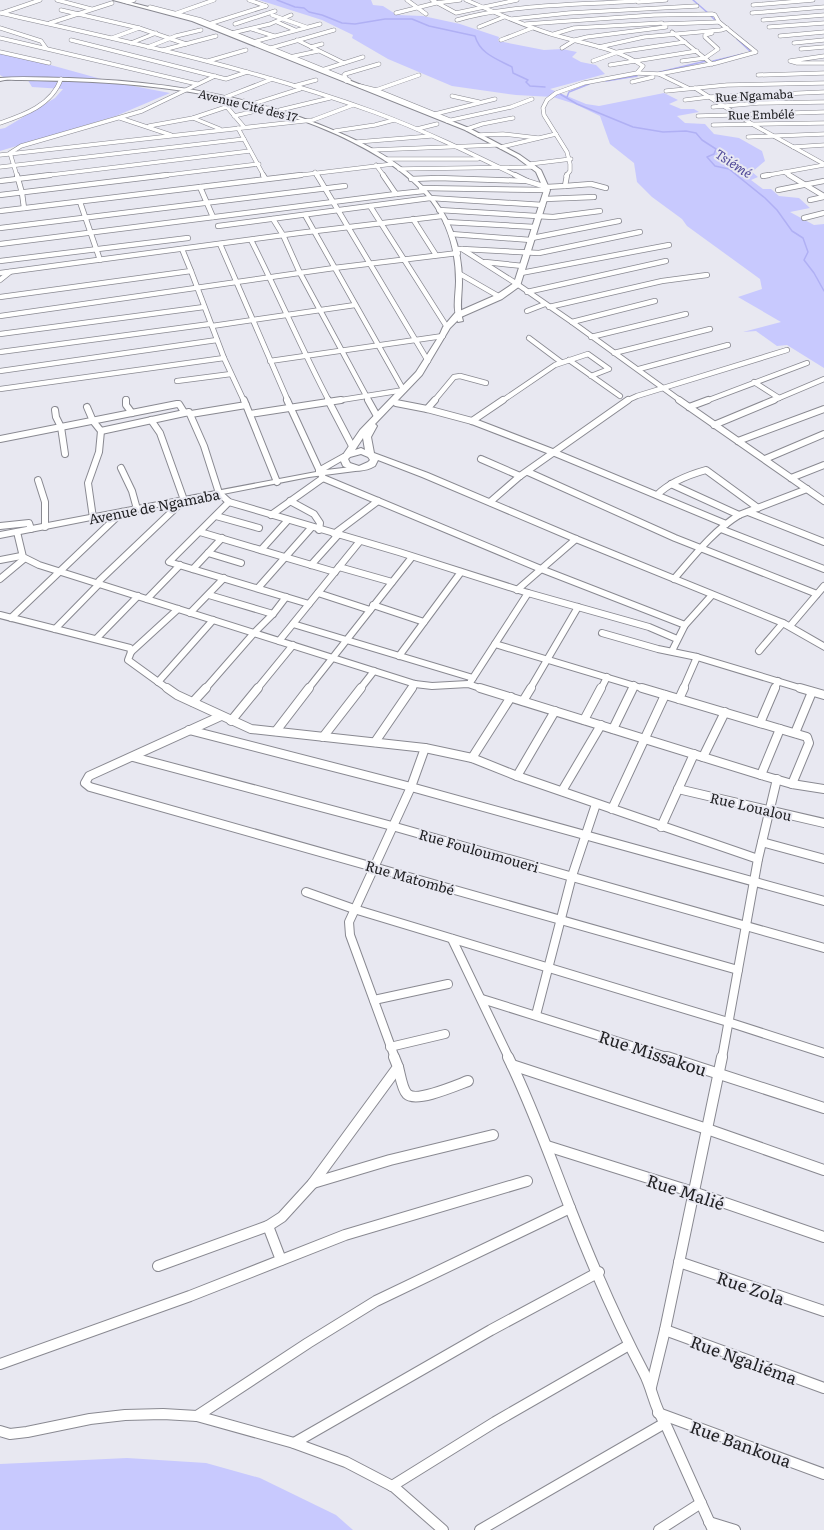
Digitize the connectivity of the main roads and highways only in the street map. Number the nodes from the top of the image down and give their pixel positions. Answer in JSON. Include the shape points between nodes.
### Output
{"nodes":[{"id":1,"x":114,"y":2,"type":"edge"},
{"id":2,"x":457,"y":319,"type":"junction"},
{"id":3,"x":371,"y":455,"type":"junction"},
{"id":4,"x":346,"y":456,"type":"junction"},
{"id":5,"x":364,"y":467,"type":"junction"},
{"id":6,"x":414,"y":470,"type":"junction"},
{"id":7,"x":321,"y":474,"type":"junction"},
{"id":8,"x":0,"y":535,"type":"edge"},
{"id":9,"x":824,"y":647,"type":"edge"}],
"edges":[{"from":1,"to":2,"type":"main road","via":[[180,16],[252,42],[467,129],[532,166],[542,177],[547,189],[517,284],[500,297]]},
{"from":2,"to":3,"type":"main road","via":[[423,373],[381,416],[368,434]]},
{"from":2,"to":4,"type":"main road","via":[[447,327],[428,361],[377,416]]},
{"from":3,"to":4,"type":"main road","via":[[358,451]]},
{"from":3,"to":5,"type":"main road","via":[[374,460]]},
{"from":3,"to":6,"type":"main road"},
{"from":4,"to":5,"type":"main road","via":[[346,464]]},
{"from":4,"to":7,"type":"main road","name":"Avenue de Ngamaba"},
{"from":5,"to":6,"type":"main road"},
{"from":5,"to":7,"type":"main road","name":"Avenue de Ngamaba"},
{"from":6,"to":9,"type":"main road","via":[[786,625]]},
{"from":7,"to":8,"type":"main road","name":"Avenue de Ngamaba"}]}
